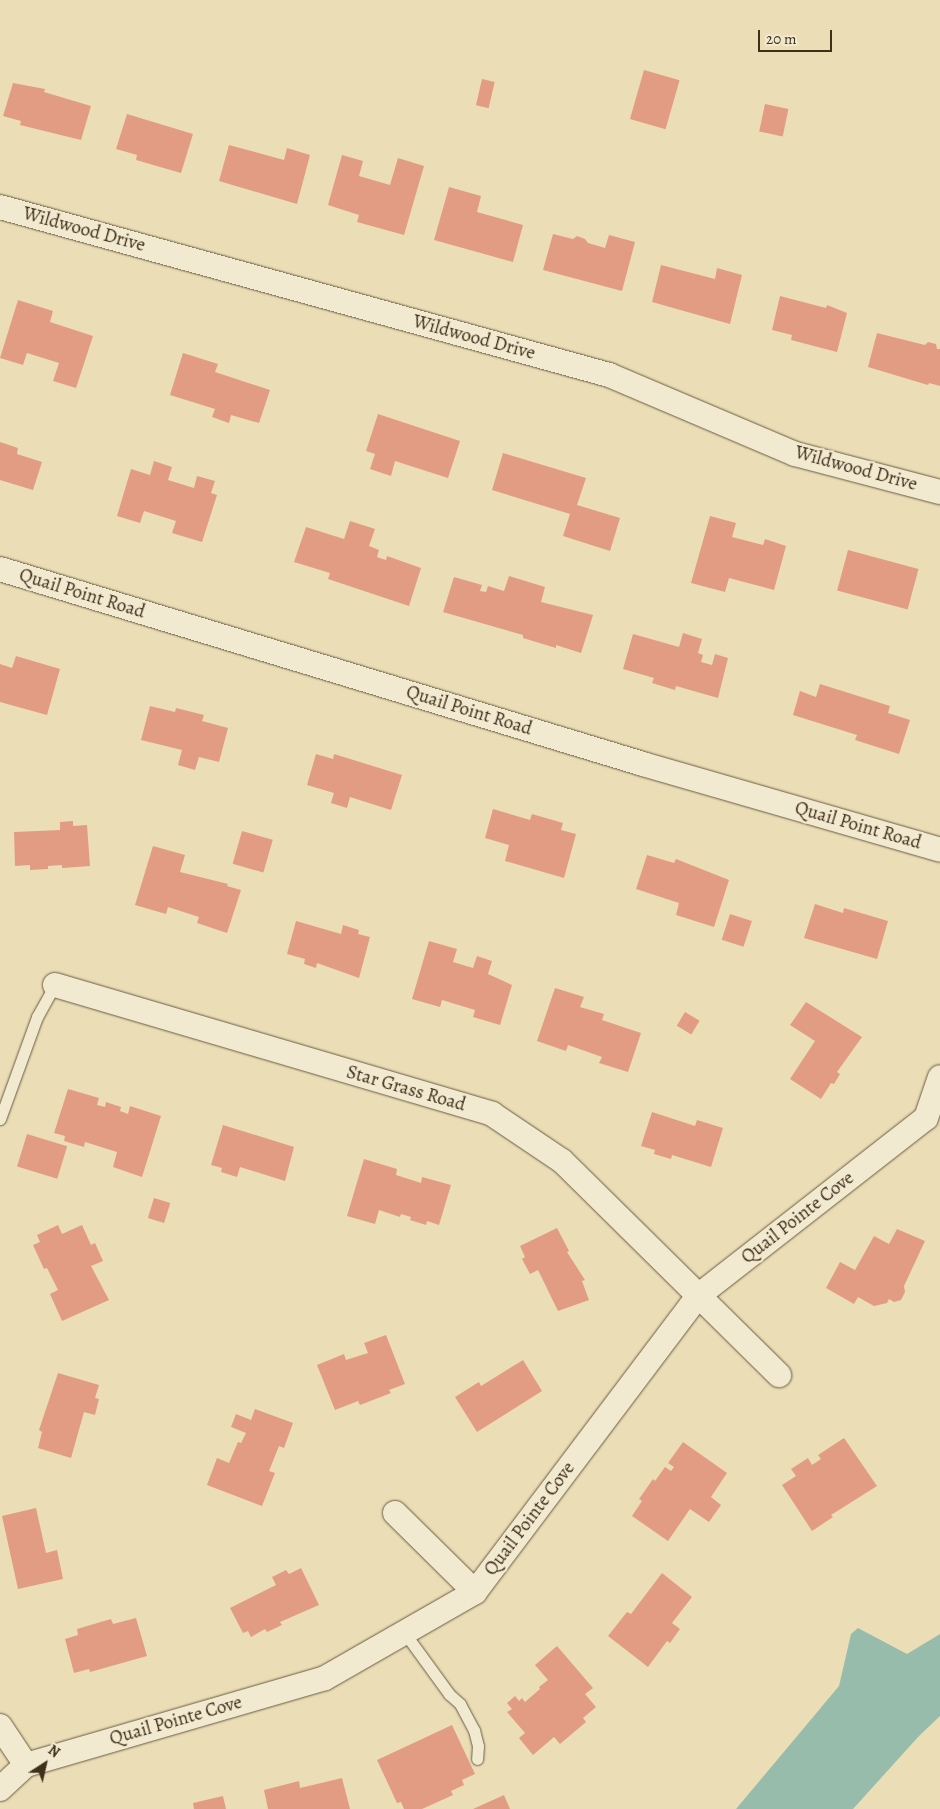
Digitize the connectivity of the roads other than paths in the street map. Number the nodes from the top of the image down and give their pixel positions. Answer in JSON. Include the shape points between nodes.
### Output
{"nodes":[{"id":1,"x":0,"y":207,"type":"edge"},
{"id":2,"x":940,"y":492,"type":"edge"},
{"id":3,"x":0,"y":569,"type":"edge"},
{"id":4,"x":940,"y":850,"type":"edge"},
{"id":5,"x":56,"y":986,"type":"joint"},
{"id":6,"x":940,"y":1076,"type":"edge"},
{"id":7,"x":0,"y":1119,"type":"edge"},
{"id":8,"x":698,"y":1296,"type":"junction"},
{"id":9,"x":779,"y":1375,"type":"dead end"},
{"id":10,"x":395,"y":1513,"type":"dead end"},
{"id":11,"x":475,"y":1592,"type":"junction"},
{"id":12,"x":404,"y":1632,"type":"junction"},
{"id":13,"x":0,"y":1726,"type":"edge"},
{"id":14,"x":477,"y":1759,"type":"dead end"},
{"id":15,"x":26,"y":1764,"type":"junction"},
{"id":16,"x":0,"y":1789,"type":"edge"}],
"edges":[{"from":1,"to":2,"type":"street","name":"Wildwood Drive","via":[[609,375],[795,454]]},
{"from":3,"to":4,"type":"street","name":"Quail Point Road","via":[[643,764]]},
{"from":5,"to":7,"type":"lane","via":[[37,1017]]},
{"from":5,"to":8,"type":"street","name":"Star Grass Road","via":[[492,1114],[562,1161]]},
{"from":6,"to":8,"type":"street","name":"Quail Pointe Cove","via":[[926,1118]]},
{"from":8,"to":9,"type":"street","name":"Star Grass Road"},
{"from":8,"to":11,"type":"street","name":"Quail Pointe Cove"},
{"from":10,"to":11,"type":"street"},
{"from":11,"to":12,"type":"street","name":"Quail Pointe Cove"},
{"from":12,"to":14,"type":"lane","via":[[449,1694],[460,1704],[474,1730]]},
{"from":12,"to":15,"type":"street","name":"Quail Pointe Cove","via":[[325,1678]]},
{"from":13,"to":15,"type":"street"},
{"from":15,"to":16,"type":"street","name":"Quail Pointe Cove"}]}
